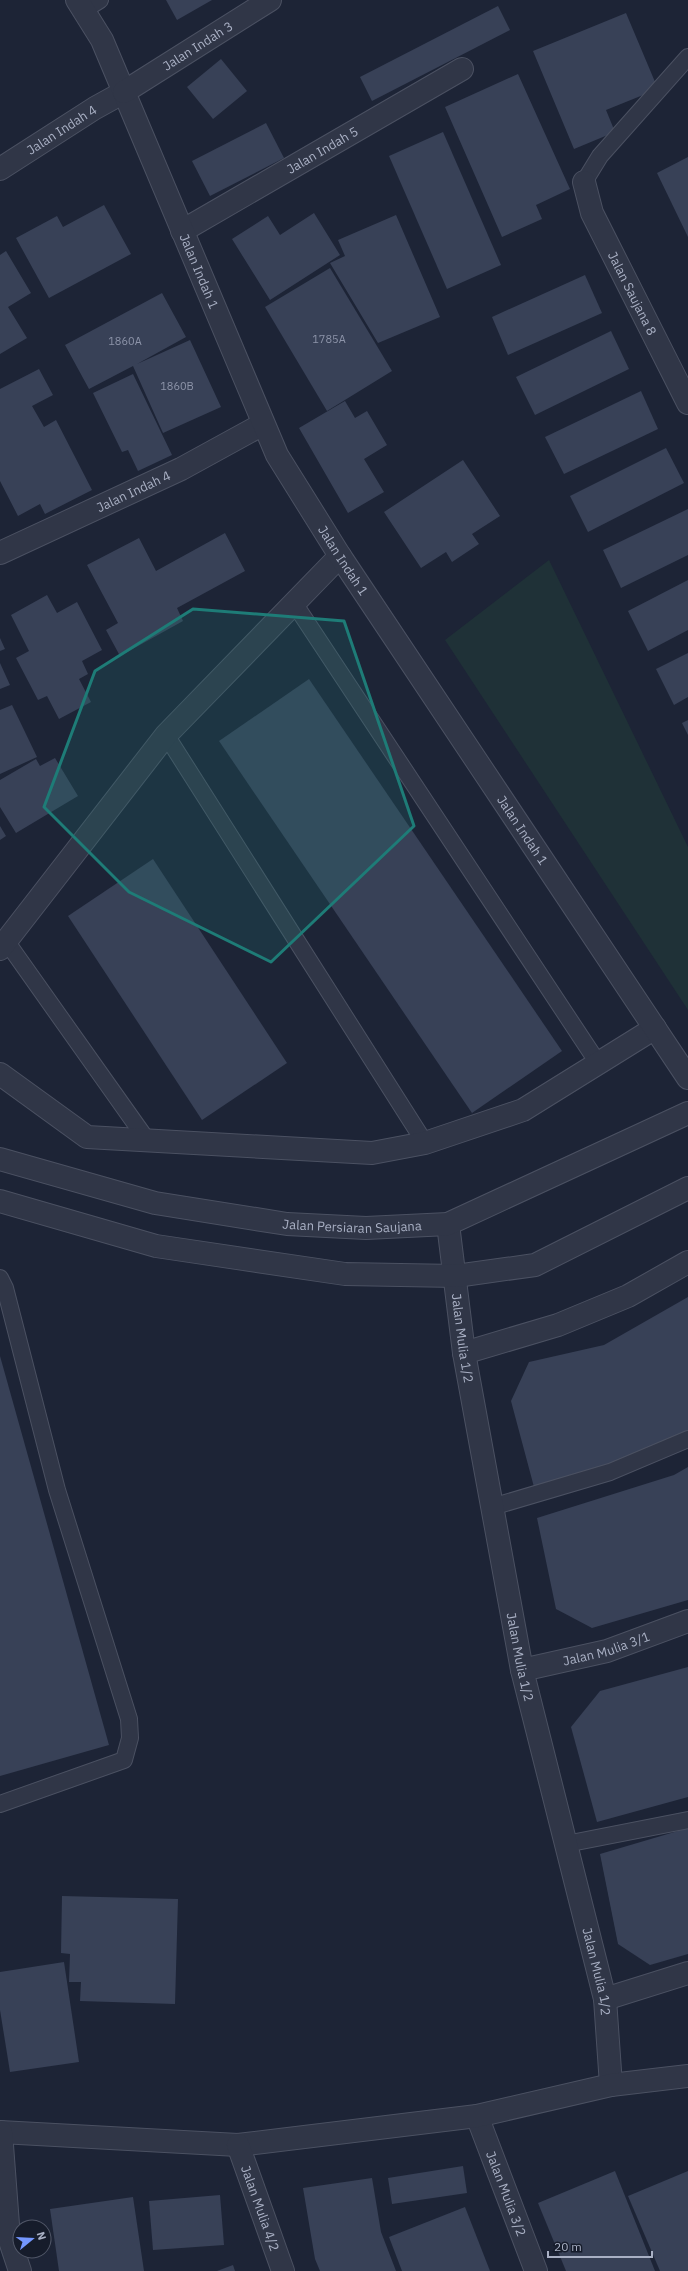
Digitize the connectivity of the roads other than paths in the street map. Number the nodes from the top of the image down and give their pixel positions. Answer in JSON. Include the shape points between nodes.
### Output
{"nodes":[{"id":1,"x":270,"y":0,"type":"edge"},
{"id":2,"x":87,"y":3,"type":"edge"},
{"id":3,"x":688,"y":57,"type":"edge"},
{"id":4,"x":462,"y":69,"type":"dead end"},
{"id":5,"x":124,"y":92,"type":"junction"},
{"id":6,"x":0,"y":169,"type":"edge"},
{"id":7,"x":584,"y":182,"type":"joint"},
{"id":8,"x":182,"y":231,"type":"junction"},
{"id":9,"x":688,"y":402,"type":"edge"},
{"id":10,"x":263,"y":424,"type":"junction"},
{"id":11,"x":0,"y":553,"type":"edge"},
{"id":12,"x":340,"y":556,"type":"junction"},
{"id":13,"x":294,"y":602,"type":"junction"},
{"id":14,"x":166,"y":735,"type":"junction"},
{"id":15,"x":3,"y":945,"type":"edge"},
{"id":16,"x":655,"y":1028,"type":"junction"},
{"id":17,"x":598,"y":1063,"type":"junction"},
{"id":18,"x":0,"y":1074,"type":"edge"},
{"id":19,"x":688,"y":1078,"type":"edge"},
{"id":20,"x":688,"y":1113,"type":"edge"},
{"id":21,"x":147,"y":1140,"type":"junction"},
{"id":22,"x":425,"y":1143,"type":"junction"},
{"id":23,"x":0,"y":1159,"type":"edge"},
{"id":24,"x":688,"y":1188,"type":"edge"},
{"id":25,"x":0,"y":1201,"type":"edge"},
{"id":26,"x":448,"y":1224,"type":"junction"},
{"id":27,"x":688,"y":1262,"type":"edge"},
{"id":28,"x":456,"y":1276,"type":"junction"},
{"id":29,"x":0,"y":1278,"type":"edge"},
{"id":30,"x":464,"y":1354,"type":"junction"},
{"id":31,"x":688,"y":1440,"type":"edge"},
{"id":32,"x":492,"y":1507,"type":"junction"},
{"id":33,"x":688,"y":1621,"type":"edge"},
{"id":34,"x":522,"y":1670,"type":"junction"},
{"id":35,"x":0,"y":1804,"type":"edge"},
{"id":36,"x":688,"y":1820,"type":"edge"},
{"id":37,"x":566,"y":1844,"type":"junction"},
{"id":38,"x":688,"y":1973,"type":"edge"},
{"id":39,"x":605,"y":1999,"type":"junction"},
{"id":40,"x":688,"y":2076,"type":"edge"},
{"id":41,"x":611,"y":2085,"type":"junction"},
{"id":42,"x":477,"y":2116,"type":"junction"},
{"id":43,"x":0,"y":2132,"type":"edge"},
{"id":44,"x":238,"y":2145,"type":"junction"},
{"id":45,"x":20,"y":2271,"type":"edge"},
{"id":46,"x":283,"y":2271,"type":"edge"},
{"id":47,"x":536,"y":2271,"type":"edge"}],
"edges":[{"from":1,"to":5,"type":"street","name":"Jalan Indah 3"},
{"from":2,"to":5,"type":"street","name":"Jalan Indah 1"},
{"from":3,"to":7,"type":"lane","via":[[600,156]]},
{"from":4,"to":8,"type":"street","name":"Jalan Indah 5"},
{"from":5,"to":6,"type":"street","name":"Jalan Indah 4"},
{"from":5,"to":8,"type":"street","name":"Jalan Indah 1"},
{"from":7,"to":9,"type":"street","name":"Jalan Saujana 8","via":[[592,213]]},
{"from":8,"to":10,"type":"street","name":"Jalan Indah 1"},
{"from":10,"to":11,"type":"street","name":"Jalan Indah 4","via":[[181,469]]},
{"from":10,"to":12,"type":"street","name":"Jalan Indah 1","via":[[277,455]]},
{"from":12,"to":13,"type":"street"},
{"from":12,"to":16,"type":"street","name":"Jalan Indah 1"},
{"from":13,"to":14,"type":"street"},
{"from":13,"to":17,"type":"lane"},
{"from":14,"to":15,"type":"street"},
{"from":14,"to":22,"type":"lane"},
{"from":15,"to":21,"type":"lane"},
{"from":16,"to":17,"type":"street"},
{"from":16,"to":19,"type":"street","name":"Jalan Indah 1"},
{"from":17,"to":22,"type":"street","via":[[523,1110]]},
{"from":18,"to":21,"type":"street","via":[[87,1137]]},
{"from":20,"to":26,"type":"street","name":"Jalan Persiaran Saujana"},
{"from":21,"to":22,"type":"street","via":[[372,1153]]},
{"from":23,"to":26,"type":"street","name":"Jalan Persiaran Saujana","via":[[155,1203],[287,1224],[366,1228]]},
{"from":24,"to":28,"type":"street","via":[[535,1265]]},
{"from":25,"to":28,"type":"street","via":[[156,1246],[345,1274]]},
{"from":26,"to":28,"type":"street","name":"Jalan Mulia 1/2"},
{"from":27,"to":30,"type":"street","via":[[628,1296],[558,1325]]},
{"from":28,"to":30,"type":"street","name":"Jalan Mulia 1/2"},
{"from":29,"to":35,"type":"lane","via":[[5,1288],[58,1490],[129,1719],[130,1738],[124,1760]]},
{"from":30,"to":32,"type":"street","name":"Jalan Mulia 1/2"},
{"from":31,"to":32,"type":"lane","via":[[610,1472]]},
{"from":32,"to":34,"type":"street","name":"Jalan Mulia 1/2"},
{"from":33,"to":34,"type":"street","name":"Jalan Mulia 3/1","via":[[607,1651]]},
{"from":34,"to":37,"type":"street","name":"Jalan Mulia 1/2"},
{"from":36,"to":37,"type":"lane"},
{"from":37,"to":39,"type":"street","name":"Jalan Mulia 1/2"},
{"from":38,"to":39,"type":"street"},
{"from":39,"to":41,"type":"street","name":"Jalan Mulia 1/2"},
{"from":40,"to":41,"type":"street"},
{"from":41,"to":42,"type":"street"},
{"from":42,"to":44,"type":"street"},
{"from":42,"to":47,"type":"street","name":"Jalan Mulia 3/2"},
{"from":43,"to":44,"type":"street"},
{"from":43,"to":45,"type":"street","via":[[9,2238]]},
{"from":44,"to":46,"type":"street","name":"Jalan Mulia 4/2"}]}
